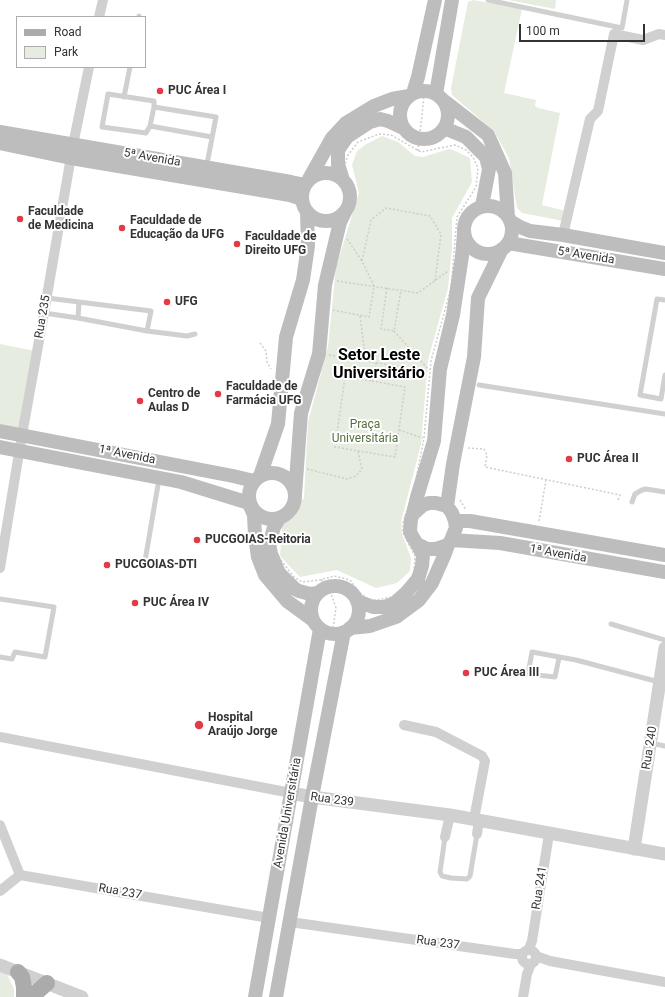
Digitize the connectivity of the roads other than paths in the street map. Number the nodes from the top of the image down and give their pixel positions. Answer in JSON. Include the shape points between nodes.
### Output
{"nodes":[{"id":1,"x":103,"y":0,"type":"edge"},
{"id":2,"x":434,"y":0,"type":"edge"},
{"id":3,"x":452,"y":0,"type":"edge"},
{"id":4,"x":488,"y":0,"type":"edge"},
{"id":5,"x":627,"y":0,"type":"edge"},
{"id":6,"x":99,"y":16,"type":"edge"},
{"id":7,"x":615,"y":30,"type":"junction"},
{"id":8,"x":665,"y":35,"type":"edge"},
{"id":9,"x":89,"y":68,"type":"edge"},
{"id":10,"x":130,"y":68,"type":"edge"},
{"id":11,"x":411,"y":95,"type":"junction"},
{"id":12,"x":124,"y":97,"type":"junction"},
{"id":13,"x":439,"y":97,"type":"junction"},
{"id":14,"x":154,"y":107,"type":"junction"},
{"id":15,"x":150,"y":126,"type":"junction"},
{"id":16,"x":404,"y":128,"type":"junction"},
{"id":17,"x":444,"y":128,"type":"junction"},
{"id":18,"x":0,"y":132,"type":"edge"},
{"id":19,"x":212,"y":137,"type":"junction"},
{"id":20,"x":0,"y":143,"type":"edge"},
{"id":21,"x":72,"y":151,"type":"junction"},
{"id":22,"x":204,"y":174,"type":"junction"},
{"id":23,"x":343,"y":180,"type":"junction"},
{"id":24,"x":305,"y":188,"type":"junction"},
{"id":25,"x":482,"y":206,"type":"junction"},
{"id":26,"x":307,"y":212,"type":"junction"},
{"id":27,"x":345,"y":212,"type":"junction"},
{"id":28,"x":510,"y":219,"type":"junction"},
{"id":29,"x":464,"y":233,"type":"junction"},
{"id":30,"x":563,"y":235,"type":"junction"},
{"id":31,"x":505,"y":246,"type":"junction"},
{"id":32,"x":665,"y":253,"type":"edge"},
{"id":33,"x":665,"y":269,"type":"edge"},
{"id":34,"x":47,"y":298,"type":"junction"},
{"id":35,"x":665,"y":300,"type":"edge"},
{"id":36,"x":79,"y":302,"type":"junction"},
{"id":37,"x":44,"y":313,"type":"junction"},
{"id":38,"x":78,"y":318,"type":"junction"},
{"id":39,"x":147,"y":331,"type":"junction"},
{"id":40,"x":195,"y":334,"type":"dead end"},
{"id":41,"x":665,"y":375,"type":"edge"},
{"id":42,"x":479,"y":385,"type":"dead end"},
{"id":43,"x":663,"y":399,"type":"edge"},
{"id":44,"x":665,"y":414,"type":"edge"},
{"id":45,"x":0,"y":431,"type":"edge"},
{"id":46,"x":22,"y":435,"type":"junction"},
{"id":47,"x":0,"y":447,"type":"edge"},
{"id":48,"x":19,"y":450,"type":"junction"},
{"id":49,"x":159,"y":478,"type":"junction"},
{"id":50,"x":257,"y":479,"type":"junction"},
{"id":51,"x":665,"y":492,"type":"edge"},
{"id":52,"x":295,"y":494,"type":"junction"},
{"id":53,"x":632,"y":502,"type":"dead end"},
{"id":54,"x":249,"y":503,"type":"junction"},
{"id":55,"x":447,"y":506,"type":"junction"},
{"id":56,"x":414,"y":514,"type":"junction"},
{"id":57,"x":279,"y":519,"type":"junction"},
{"id":58,"x":456,"y":521,"type":"junction"},
{"id":59,"x":512,"y":529,"type":"junction"},
{"id":60,"x":449,"y":542,"type":"junction"},
{"id":61,"x":417,"y":544,"type":"junction"},
{"id":62,"x":509,"y":545,"type":"junction"},
{"id":63,"x":665,"y":555,"type":"edge"},
{"id":64,"x":145,"y":561,"type":"dead end"},
{"id":65,"x":0,"y":568,"type":"edge"},
{"id":66,"x":665,"y":572,"type":"edge"},
{"id":67,"x":318,"y":593,"type":"junction"},
{"id":68,"x":0,"y":599,"type":"edge"},
{"id":69,"x":357,"y":602,"type":"junction"},
{"id":70,"x":316,"y":624,"type":"junction"},
{"id":71,"x":611,"y":624,"type":"dead end"},
{"id":72,"x":347,"y":630,"type":"junction"},
{"id":73,"x":665,"y":640,"type":"edge"},
{"id":74,"x":665,"y":648,"type":"edge"},
{"id":75,"x":0,"y":657,"type":"edge"},
{"id":76,"x":560,"y":658,"type":"junction"},
{"id":77,"x":660,"y":683,"type":"junction"},
{"id":78,"x":404,"y":725,"type":"dead end"},
{"id":79,"x":0,"y":737,"type":"edge"},
{"id":80,"x":650,"y":743,"type":"junction"},
{"id":81,"x":665,"y":746,"type":"edge"},
{"id":82,"x":291,"y":793,"type":"junction"},
{"id":83,"x":312,"y":797,"type":"junction"},
{"id":84,"x":450,"y":815,"type":"junction"},
{"id":85,"x":476,"y":820,"type":"junction"},
{"id":86,"x":1,"y":828,"type":"edge"},
{"id":87,"x":477,"y":834,"type":"joint"},
{"id":88,"x":549,"y":834,"type":"junction"},
{"id":89,"x":445,"y":837,"type":"joint"},
{"id":90,"x":634,"y":849,"type":"junction"},
{"id":91,"x":665,"y":854,"type":"edge"},
{"id":92,"x":20,"y":875,"type":"junction"},
{"id":93,"x":0,"y":891,"type":"edge"},
{"id":94,"x":269,"y":918,"type":"junction"},
{"id":95,"x":290,"y":922,"type":"junction"},
{"id":96,"x":528,"y":957,"type":"junction"},
{"id":97,"x":0,"y":965,"type":"edge"},
{"id":98,"x":18,"y":972,"type":"junction"},
{"id":99,"x":665,"y":982,"type":"edge"},
{"id":100,"x":47,"y":983,"type":"junction"},
{"id":101,"x":24,"y":997,"type":"edge"},
{"id":102,"x":34,"y":997,"type":"edge"},
{"id":103,"x":82,"y":997,"type":"edge"},
{"id":104,"x":255,"y":997,"type":"edge"},
{"id":105,"x":276,"y":997,"type":"edge"},
{"id":106,"x":522,"y":997,"type":"edge"}],
"edges":[{"from":1,"to":6,"type":"street"},
{"from":2,"to":11,"type":"main road","via":[[418,77]]},
{"from":3,"to":13,"type":"main road"},
{"from":4,"to":7,"type":"lane"},
{"from":5,"to":7,"type":"lane","via":[[622,28]]},
{"from":7,"to":8,"type":"street","via":[[643,40],[659,34]]},
{"from":7,"to":30,"type":"street","via":[[598,111],[590,120]]},
{"from":9,"to":21,"type":"street","name":"Rua 235"},
{"from":10,"to":12,"type":"lane"},
{"from":11,"to":13,"type":"main road","via":[[425,91]]},
{"from":11,"to":16,"type":"main road","via":[[401,108],[400,115]]},
{"from":11,"to":24,"type":"main road","via":[[374,106],[346,123],[332,138]]},
{"from":12,"to":14,"type":"lane","via":[[154,101]]},
{"from":12,"to":15,"type":"lane","via":[[108,94],[102,127],[146,133]]},
{"from":13,"to":17,"type":"main road","via":[[448,114]]},
{"from":13,"to":28,"type":"main road","via":[[488,135],[505,173]]},
{"from":14,"to":15,"type":"lane"},
{"from":14,"to":19,"type":"lane","via":[[216,117]]},
{"from":15,"to":19,"type":"lane"},
{"from":16,"to":17,"type":"main road","via":[[420,140],[437,135]]},
{"from":16,"to":23,"type":"main road","via":[[380,120],[370,122],[347,137],[338,150],[338,164]]},
{"from":17,"to":25,"type":"main road","via":[[466,137],[486,157],[489,169]]},
{"from":18,"to":21,"type":"main road","name":"5ª Avenida"},
{"from":19,"to":22,"type":"lane"},
{"from":20,"to":21,"type":"main road","name":"5ª Avenida"},
{"from":21,"to":22,"type":"main road","name":"5ª Avenida"},
{"from":21,"to":34,"type":"street","name":"Rua 235"},
{"from":22,"to":24,"type":"main road","name":"5ª Avenida","via":[[290,195]]},
{"from":23,"to":24,"type":"main road","via":[[330,173],[323,173],[316,175]]},
{"from":23,"to":27,"type":"main road","via":[[350,199]]},
{"from":24,"to":26,"type":"main road"},
{"from":25,"to":28,"type":"main road","via":[[497,207]]},
{"from":25,"to":29,"type":"main road","via":[[470,213],[463,226]]},
{"from":26,"to":27,"type":"main road","via":[[312,217],[326,221],[333,220]]},
{"from":26,"to":50,"type":"main road","via":[[308,246],[304,274],[286,337],[278,424]]},
{"from":27,"to":52,"type":"main road","via":[[340,222],[325,285],[319,354],[301,413]]},
{"from":28,"to":30,"type":"main road","name":"5ª Avenida","via":[[530,231]]},
{"from":28,"to":31,"type":"main road","via":[[512,231]]},
{"from":29,"to":31,"type":"main road","via":[[469,244],[478,252],[496,253]]},
{"from":29,"to":56,"type":"main road","via":[[453,315],[440,369],[434,441]]},
{"from":30,"to":32,"type":"main road","name":"5ª Avenida"},
{"from":31,"to":33,"type":"main road","name":"5ª Avenida"},
{"from":31,"to":55,"type":"main road","via":[[478,298],[474,357]]},
{"from":34,"to":36,"type":"lane"},
{"from":34,"to":37,"type":"street","name":"Rua 235"},
{"from":35,"to":43,"type":"lane","via":[[657,299],[640,395]]},
{"from":36,"to":38,"type":"lane"},
{"from":36,"to":39,"type":"lane","via":[[151,311]]},
{"from":37,"to":38,"type":"lane"},
{"from":37,"to":46,"type":"street","name":"Rua 235"},
{"from":38,"to":39,"type":"lane"},
{"from":39,"to":40,"type":"lane","via":[[187,336]]},
{"from":41,"to":43,"type":"lane"},
{"from":42,"to":44,"type":"lane"},
{"from":45,"to":46,"type":"main road","name":"1ª Avenida"},
{"from":46,"to":48,"type":"street","name":"Rua 235"},
{"from":46,"to":50,"type":"main road","name":"1ª Avenida"},
{"from":47,"to":48,"type":"main road","name":"1ª Avenida"},
{"from":48,"to":49,"type":"main road","name":"1ª Avenida"},
{"from":48,"to":65,"type":"street","name":"Rua 235"},
{"from":49,"to":54,"type":"main road","name":"1ª Avenida","via":[[181,482]]},
{"from":49,"to":64,"type":"lane"},
{"from":50,"to":52,"type":"main road","via":[[268,473],[283,476],[289,480]]},
{"from":50,"to":54,"type":"main road","via":[[250,488]]},
{"from":51,"to":53,"type":"lane","via":[[642,490],[635,494]]},
{"from":52,"to":57,"type":"main road","via":[[291,510]]},
{"from":54,"to":57,"type":"main road","via":[[264,519]]},
{"from":54,"to":70,"type":"main road","via":[[254,514],[258,557],[265,575],[287,601]]},
{"from":55,"to":56,"type":"main road","via":[[429,503]]},
{"from":55,"to":58,"type":"main road"},
{"from":56,"to":61,"type":"main road","via":[[410,531]]},
{"from":57,"to":67,"type":"main road","via":[[269,545],[278,573],[299,591]]},
{"from":58,"to":59,"type":"main road","name":"1ª Avenida"},
{"from":58,"to":60,"type":"main road","via":[[456,528]]},
{"from":59,"to":62,"type":"main road"},
{"from":59,"to":63,"type":"main road","name":"1ª Avenida"},
{"from":60,"to":61,"type":"main road","via":[[436,549],[427,549]]},
{"from":60,"to":62,"type":"main road","name":"1ª Avenida"},
{"from":60,"to":72,"type":"main road","via":[[432,583],[419,600],[396,617],[370,626]]},
{"from":61,"to":69,"type":"main road","via":[[423,555],[422,566],[418,579],[405,594],[384,607],[373,607]]},
{"from":62,"to":66,"type":"main road","name":"1ª Avenida"},
{"from":67,"to":69,"type":"main road","via":[[324,588],[340,587],[347,589]]},
{"from":67,"to":70,"type":"main road","via":[[311,606]]},
{"from":68,"to":75,"type":"lane","via":[[54,607],[44,657],[15,652],[12,659]]},
{"from":69,"to":72,"type":"main road","via":[[358,616]]},
{"from":70,"to":72,"type":"main road","via":[[330,634]]},
{"from":70,"to":82,"type":"main road","name":"Avenida Universitária"},
{"from":71,"to":73,"type":"lane"},
{"from":72,"to":83,"type":"main road","name":"Avenida Universitária"},
{"from":74,"to":77,"type":"street","name":"Rua 240"},
{"from":76,"to":76,"type":"lane","via":[[532,652],[528,674],[555,677]]},
{"from":76,"to":77,"type":"lane"},
{"from":77,"to":80,"type":"street","name":"Rua 240"},
{"from":78,"to":85,"type":"street","via":[[436,732],[482,756],[485,761]]},
{"from":79,"to":82,"type":"street","name":"Rua 239"},
{"from":80,"to":81,"type":"lane"},
{"from":80,"to":90,"type":"street","name":"Rua 240"},
{"from":82,"to":83,"type":"street","name":"Rua 239"},
{"from":82,"to":94,"type":"main road","name":"Avenida Universitária"},
{"from":83,"to":84,"type":"street","name":"Rua 239"},
{"from":83,"to":95,"type":"main road","name":"Avenida Universitária"},
{"from":84,"to":85,"type":"street","name":"Rua 239"},
{"from":84,"to":89,"type":"street"},
{"from":85,"to":87,"type":"street"},
{"from":85,"to":88,"type":"street","name":"Rua 239"},
{"from":86,"to":92,"type":"street"},
{"from":87,"to":89,"type":"lane","via":[[470,876],[467,879],[442,876],[440,872]]},
{"from":88,"to":90,"type":"street","name":"Rua 239"},
{"from":88,"to":96,"type":"street","name":"Rua 241"},
{"from":90,"to":91,"type":"street","name":"Rua 239"},
{"from":92,"to":93,"type":"street"},
{"from":92,"to":94,"type":"street","name":"Rua 237"},
{"from":94,"to":104,"type":"main road","name":"Avenida Universitária"},
{"from":95,"to":96,"type":"street","name":"Rua 237"},
{"from":95,"to":105,"type":"main road","name":"Avenida Universitária"},
{"from":96,"to":99,"type":"street","name":"Rua 237"},
{"from":96,"to":106,"type":"street","name":"Rua 241"},
{"from":97,"to":98,"type":"street"},
{"from":98,"to":100,"type":"street"},
{"from":98,"to":101,"type":"main road","via":[[22,977]]},
{"from":100,"to":102,"type":"main road"},
{"from":100,"to":103,"type":"street"}]}
